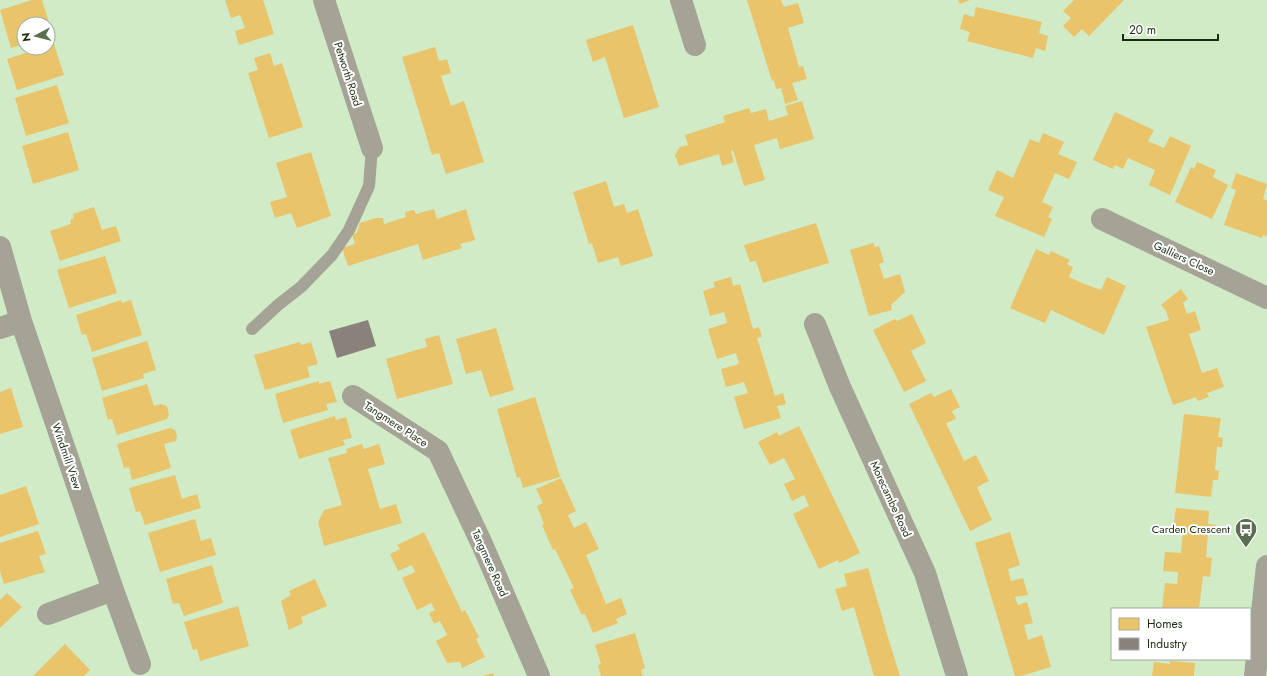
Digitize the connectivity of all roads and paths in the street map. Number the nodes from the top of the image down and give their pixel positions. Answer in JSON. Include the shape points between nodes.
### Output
{"nodes":[{"id":1,"x":324,"y":0,"type":"edge"},
{"id":2,"x":681,"y":0,"type":"edge"},
{"id":3,"x":695,"y":45,"type":"dead end"},
{"id":4,"x":372,"y":148,"type":"joint"},
{"id":5,"x":1102,"y":219,"type":"dead end"},
{"id":6,"x":0,"y":247,"type":"edge"},
{"id":7,"x":1267,"y":298,"type":"edge"},
{"id":8,"x":21,"y":322,"type":"junction"},
{"id":9,"x":815,"y":324,"type":"dead end"},
{"id":10,"x":0,"y":328,"type":"edge"},
{"id":11,"x":252,"y":329,"type":"dead end"},
{"id":12,"x":353,"y":396,"type":"dead end"},
{"id":13,"x":438,"y":451,"type":"joint"},
{"id":14,"x":1267,"y":566,"type":"edge"},
{"id":15,"x":113,"y":590,"type":"junction"},
{"id":16,"x":48,"y":614,"type":"dead end"},
{"id":17,"x":140,"y":664,"type":"dead end"},
{"id":18,"x":538,"y":676,"type":"edge"},
{"id":19,"x":957,"y":676,"type":"edge"},
{"id":20,"x":1255,"y":676,"type":"edge"}],
"edges":[{"from":1,"to":4,"type":"street","name":"Petworth Road"},
{"from":2,"to":3,"type":"street"},
{"from":4,"to":11,"type":"lane","via":[[369,186],[349,230],[332,256],[301,287]]},
{"from":5,"to":7,"type":"street","name":"Galliers Close"},
{"from":6,"to":8,"type":"street","name":"Windmill View"},
{"from":8,"to":10,"type":"street"},
{"from":8,"to":15,"type":"street","name":"Windmill View"},
{"from":9,"to":19,"type":"street","name":"Morecambe Road","via":[[840,388],[925,573]]},
{"from":12,"to":13,"type":"street","name":"Tangmere Place"},
{"from":13,"to":18,"type":"street","name":"Tangmere Road","via":[[482,544]]},
{"from":14,"to":20,"type":"street"},
{"from":15,"to":16,"type":"street"},
{"from":15,"to":17,"type":"street","name":"Windmill View"}]}
